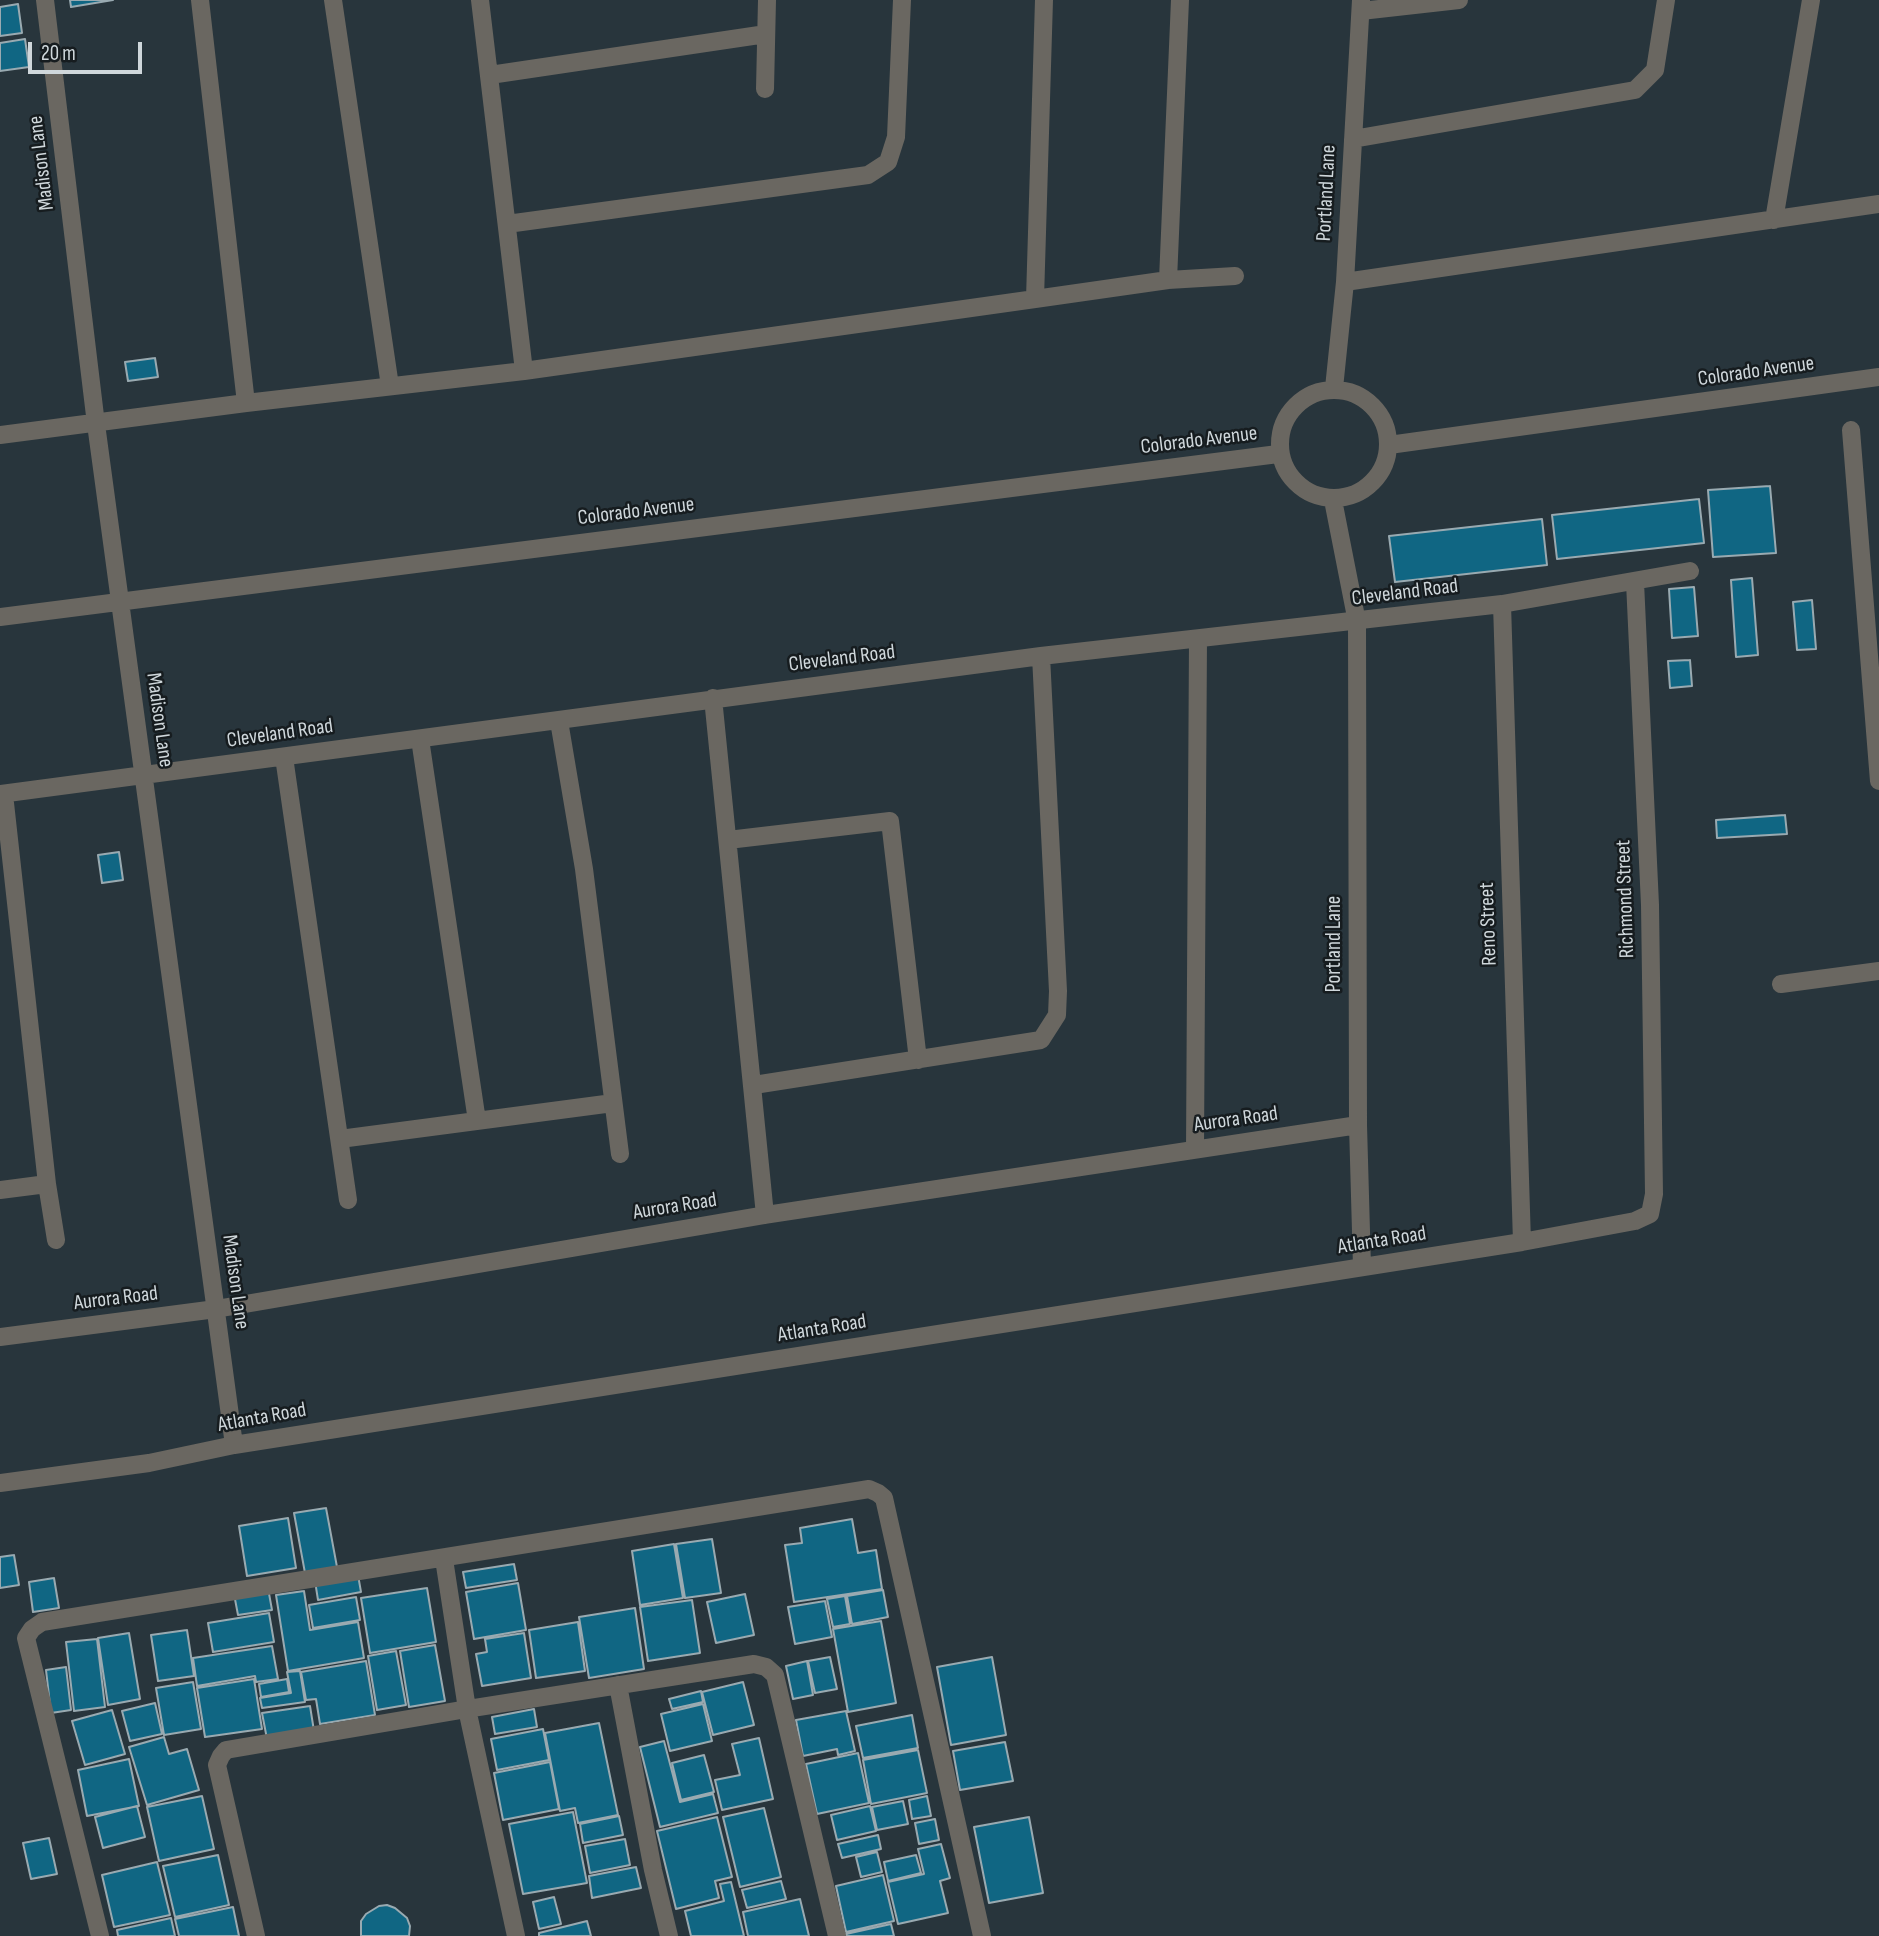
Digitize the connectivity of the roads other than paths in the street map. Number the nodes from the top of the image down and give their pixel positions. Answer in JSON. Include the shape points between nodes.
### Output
{"nodes":[{"id":1,"x":45,"y":0,"type":"edge"},
{"id":2,"x":200,"y":0,"type":"edge"},
{"id":3,"x":333,"y":0,"type":"edge"},
{"id":4,"x":480,"y":0,"type":"edge"},
{"id":5,"x":767,"y":0,"type":"edge"},
{"id":6,"x":902,"y":0,"type":"edge"},
{"id":7,"x":1044,"y":0,"type":"edge"},
{"id":8,"x":1180,"y":0,"type":"edge"},
{"id":9,"x":1459,"y":0,"type":"edge"},
{"id":10,"x":1666,"y":0,"type":"edge"},
{"id":11,"x":1811,"y":0,"type":"edge"},
{"id":12,"x":1361,"y":6,"type":"edge"},
{"id":13,"x":766,"y":34,"type":"junction"},
{"id":14,"x":490,"y":75,"type":"junction"},
{"id":15,"x":765,"y":89,"type":"dead end"},
{"id":16,"x":1353,"y":139,"type":"junction"},
{"id":17,"x":1879,"y":204,"type":"edge"},
{"id":18,"x":1774,"y":220,"type":"junction"},
{"id":19,"x":508,"y":224,"type":"junction"},
{"id":20,"x":1235,"y":276,"type":"dead end"},
{"id":21,"x":1168,"y":280,"type":"junction"},
{"id":22,"x":1345,"y":282,"type":"junction"},
{"id":23,"x":1035,"y":299,"type":"junction"},
{"id":24,"x":524,"y":370,"type":"junction"},
{"id":25,"x":1879,"y":377,"type":"edge"},
{"id":26,"x":390,"y":386,"type":"junction"},
{"id":27,"x":1334,"y":388,"type":"junction"},
{"id":28,"x":246,"y":402,"type":"junction"},
{"id":29,"x":96,"y":424,"type":"junction"},
{"id":30,"x":1851,"y":430,"type":"dead end"},
{"id":31,"x":0,"y":435,"type":"edge"},
{"id":32,"x":1389,"y":445,"type":"junction"},
{"id":33,"x":1278,"y":454,"type":"junction"},
{"id":34,"x":1333,"y":500,"type":"junction"},
{"id":35,"x":1690,"y":571,"type":"dead end"},
{"id":36,"x":1635,"y":582,"type":"junction"},
{"id":37,"x":119,"y":600,"type":"junction"},
{"id":38,"x":1503,"y":604,"type":"junction"},
{"id":39,"x":0,"y":617,"type":"edge"},
{"id":40,"x":1357,"y":622,"type":"junction"},
{"id":41,"x":1198,"y":639,"type":"junction"},
{"id":42,"x":1041,"y":656,"type":"junction"},
{"id":43,"x":713,"y":698,"type":"junction"},
{"id":44,"x":559,"y":721,"type":"junction"},
{"id":45,"x":420,"y":738,"type":"junction"},
{"id":46,"x":284,"y":757,"type":"junction"},
{"id":47,"x":144,"y":775,"type":"junction"},
{"id":48,"x":1879,"y":781,"type":"edge"},
{"id":49,"x":2,"y":794,"type":"edge"},
{"id":50,"x":728,"y":840,"type":"junction"},
{"id":51,"x":1879,"y":971,"type":"edge"},
{"id":52,"x":1781,"y":984,"type":"dead end"},
{"id":53,"x":918,"y":1060,"type":"junction"},
{"id":54,"x":754,"y":1085,"type":"junction"},
{"id":55,"x":614,"y":1103,"type":"junction"},
{"id":56,"x":477,"y":1121,"type":"junction"},
{"id":57,"x":1358,"y":1125,"type":"junction"},
{"id":58,"x":340,"y":1139,"type":"junction"},
{"id":59,"x":1195,"y":1149,"type":"junction"},
{"id":60,"x":620,"y":1154,"type":"dead end"},
{"id":61,"x":47,"y":1184,"type":"junction"},
{"id":62,"x":0,"y":1190,"type":"edge"},
{"id":63,"x":348,"y":1200,"type":"dead end"},
{"id":64,"x":1650,"y":1214,"type":"joint"},
{"id":65,"x":765,"y":1216,"type":"junction"},
{"id":66,"x":56,"y":1240,"type":"dead end"},
{"id":67,"x":1522,"y":1242,"type":"junction"},
{"id":68,"x":1362,"y":1267,"type":"junction"},
{"id":69,"x":216,"y":1309,"type":"junction"},
{"id":70,"x":0,"y":1337,"type":"edge"},
{"id":71,"x":234,"y":1445,"type":"junction"},
{"id":72,"x":0,"y":1483,"type":"edge"},
{"id":73,"x":444,"y":1559,"type":"junction"},
{"id":74,"x":618,"y":1685,"type":"junction"},
{"id":75,"x":467,"y":1709,"type":"junction"},
{"id":76,"x":100,"y":1936,"type":"edge"},
{"id":77,"x":256,"y":1936,"type":"edge"},
{"id":78,"x":516,"y":1936,"type":"edge"},
{"id":79,"x":669,"y":1936,"type":"edge"},
{"id":80,"x":837,"y":1936,"type":"edge"},
{"id":81,"x":982,"y":1936,"type":"edge"}],
"edges":[{"from":1,"to":29,"type":"street","name":"Madison Lane"},
{"from":2,"to":28,"type":"street"},
{"from":3,"to":26,"type":"street"},
{"from":4,"to":14,"type":"street"},
{"from":5,"to":13,"type":"street"},
{"from":6,"to":19,"type":"street","via":[[896,136],[888,162],[868,174]]},
{"from":7,"to":23,"type":"street"},
{"from":8,"to":21,"type":"street"},
{"from":9,"to":12,"type":"street"},
{"from":10,"to":16,"type":"street","via":[[1655,70],[1636,90]]},
{"from":11,"to":18,"type":"street"},
{"from":12,"to":16,"type":"street","name":"Portland Lane"},
{"from":13,"to":14,"type":"street"},
{"from":13,"to":15,"type":"street"},
{"from":14,"to":19,"type":"street"},
{"from":16,"to":22,"type":"street","name":"Portland Lane"},
{"from":17,"to":18,"type":"street"},
{"from":18,"to":22,"type":"street"},
{"from":19,"to":24,"type":"street"},
{"from":20,"to":21,"type":"street"},
{"from":21,"to":23,"type":"street"},
{"from":22,"to":27,"type":"street","name":"Portland Lane"},
{"from":23,"to":24,"type":"street"},
{"from":24,"to":26,"type":"street"},
{"from":25,"to":32,"type":"street","name":"Colorado Avenue"},
{"from":26,"to":28,"type":"street"},
{"from":27,"to":32,"type":"street","via":[[1362,397],[1382,417]]},
{"from":27,"to":33,"type":"street","via":[[1303,397],[1282,422]]},
{"from":28,"to":29,"type":"street"},
{"from":29,"to":31,"type":"street"},
{"from":29,"to":37,"type":"street","name":"Madison Lane"},
{"from":30,"to":48,"type":"street"},
{"from":32,"to":34,"type":"street","via":[[1381,473],[1361,493]]},
{"from":33,"to":34,"type":"street","via":[[1297,486]]},
{"from":33,"to":37,"type":"street","name":"Colorado Avenue"},
{"from":34,"to":40,"type":"street","name":"Portland Lane"},
{"from":35,"to":36,"type":"street","name":"Cleveland Road"},
{"from":36,"to":38,"type":"street","name":"Cleveland Road"},
{"from":36,"to":64,"type":"street","name":"Richmond Street","via":[[1650,905],[1654,1194]]},
{"from":37,"to":39,"type":"street","name":"Colorado Avenue"},
{"from":37,"to":47,"type":"street","name":"Madison Lane"},
{"from":38,"to":40,"type":"street","name":"Cleveland Road"},
{"from":38,"to":67,"type":"street","name":"Reno Street"},
{"from":40,"to":41,"type":"street","name":"Cleveland Road"},
{"from":40,"to":57,"type":"street","name":"Portland Lane"},
{"from":41,"to":42,"type":"street","name":"Cleveland Road"},
{"from":41,"to":59,"type":"street"},
{"from":42,"to":43,"type":"street","name":"Cleveland Road"},
{"from":42,"to":53,"type":"street","via":[[1057,1015],[1041,1040]]},
{"from":43,"to":44,"type":"street","name":"Cleveland Road"},
{"from":43,"to":50,"type":"street"},
{"from":44,"to":45,"type":"street","name":"Cleveland Road"},
{"from":44,"to":55,"type":"street","via":[[584,869]]},
{"from":45,"to":46,"type":"street","name":"Cleveland Road"},
{"from":45,"to":56,"type":"street"},
{"from":46,"to":47,"type":"street","name":"Cleveland Road"},
{"from":46,"to":58,"type":"street"},
{"from":47,"to":49,"type":"street","name":"Cleveland Road"},
{"from":47,"to":69,"type":"street","name":"Madison Lane"},
{"from":49,"to":61,"type":"street"},
{"from":50,"to":53,"type":"street","via":[[890,821]]},
{"from":50,"to":54,"type":"street"},
{"from":51,"to":52,"type":"street"},
{"from":53,"to":54,"type":"street"},
{"from":54,"to":65,"type":"street"},
{"from":55,"to":56,"type":"street"},
{"from":55,"to":60,"type":"street"},
{"from":56,"to":58,"type":"street"},
{"from":57,"to":59,"type":"street","name":"Aurora Road"},
{"from":57,"to":68,"type":"street","name":"Portland Lane"},
{"from":58,"to":63,"type":"street"},
{"from":59,"to":65,"type":"street","name":"Aurora Road"},
{"from":61,"to":62,"type":"street"},
{"from":61,"to":66,"type":"street"},
{"from":64,"to":67,"type":"street","name":"Atlanta Road","via":[[1635,1221]]},
{"from":65,"to":69,"type":"street","name":"Aurora Road"},
{"from":67,"to":68,"type":"street","name":"Atlanta Road"},
{"from":68,"to":71,"type":"street","name":"Atlanta Road"},
{"from":69,"to":70,"type":"street","name":"Aurora Road"},
{"from":69,"to":71,"type":"street","name":"Madison Lane"},
{"from":71,"to":72,"type":"street","name":"Atlanta Road","via":[[149,1463]]},
{"from":73,"to":75,"type":"street"},
{"from":73,"to":76,"type":"street","via":[[42,1622],[32,1629],[26,1638]]},
{"from":73,"to":81,"type":"street","via":[[869,1489],[878,1493],[884,1498]]},
{"from":74,"to":75,"type":"street"},
{"from":74,"to":79,"type":"street"},
{"from":74,"to":80,"type":"street","via":[[754,1664],[775,1675]]},
{"from":75,"to":77,"type":"street","via":[[226,1750],[220,1756],[217,1765]]},
{"from":75,"to":78,"type":"street"}]}
